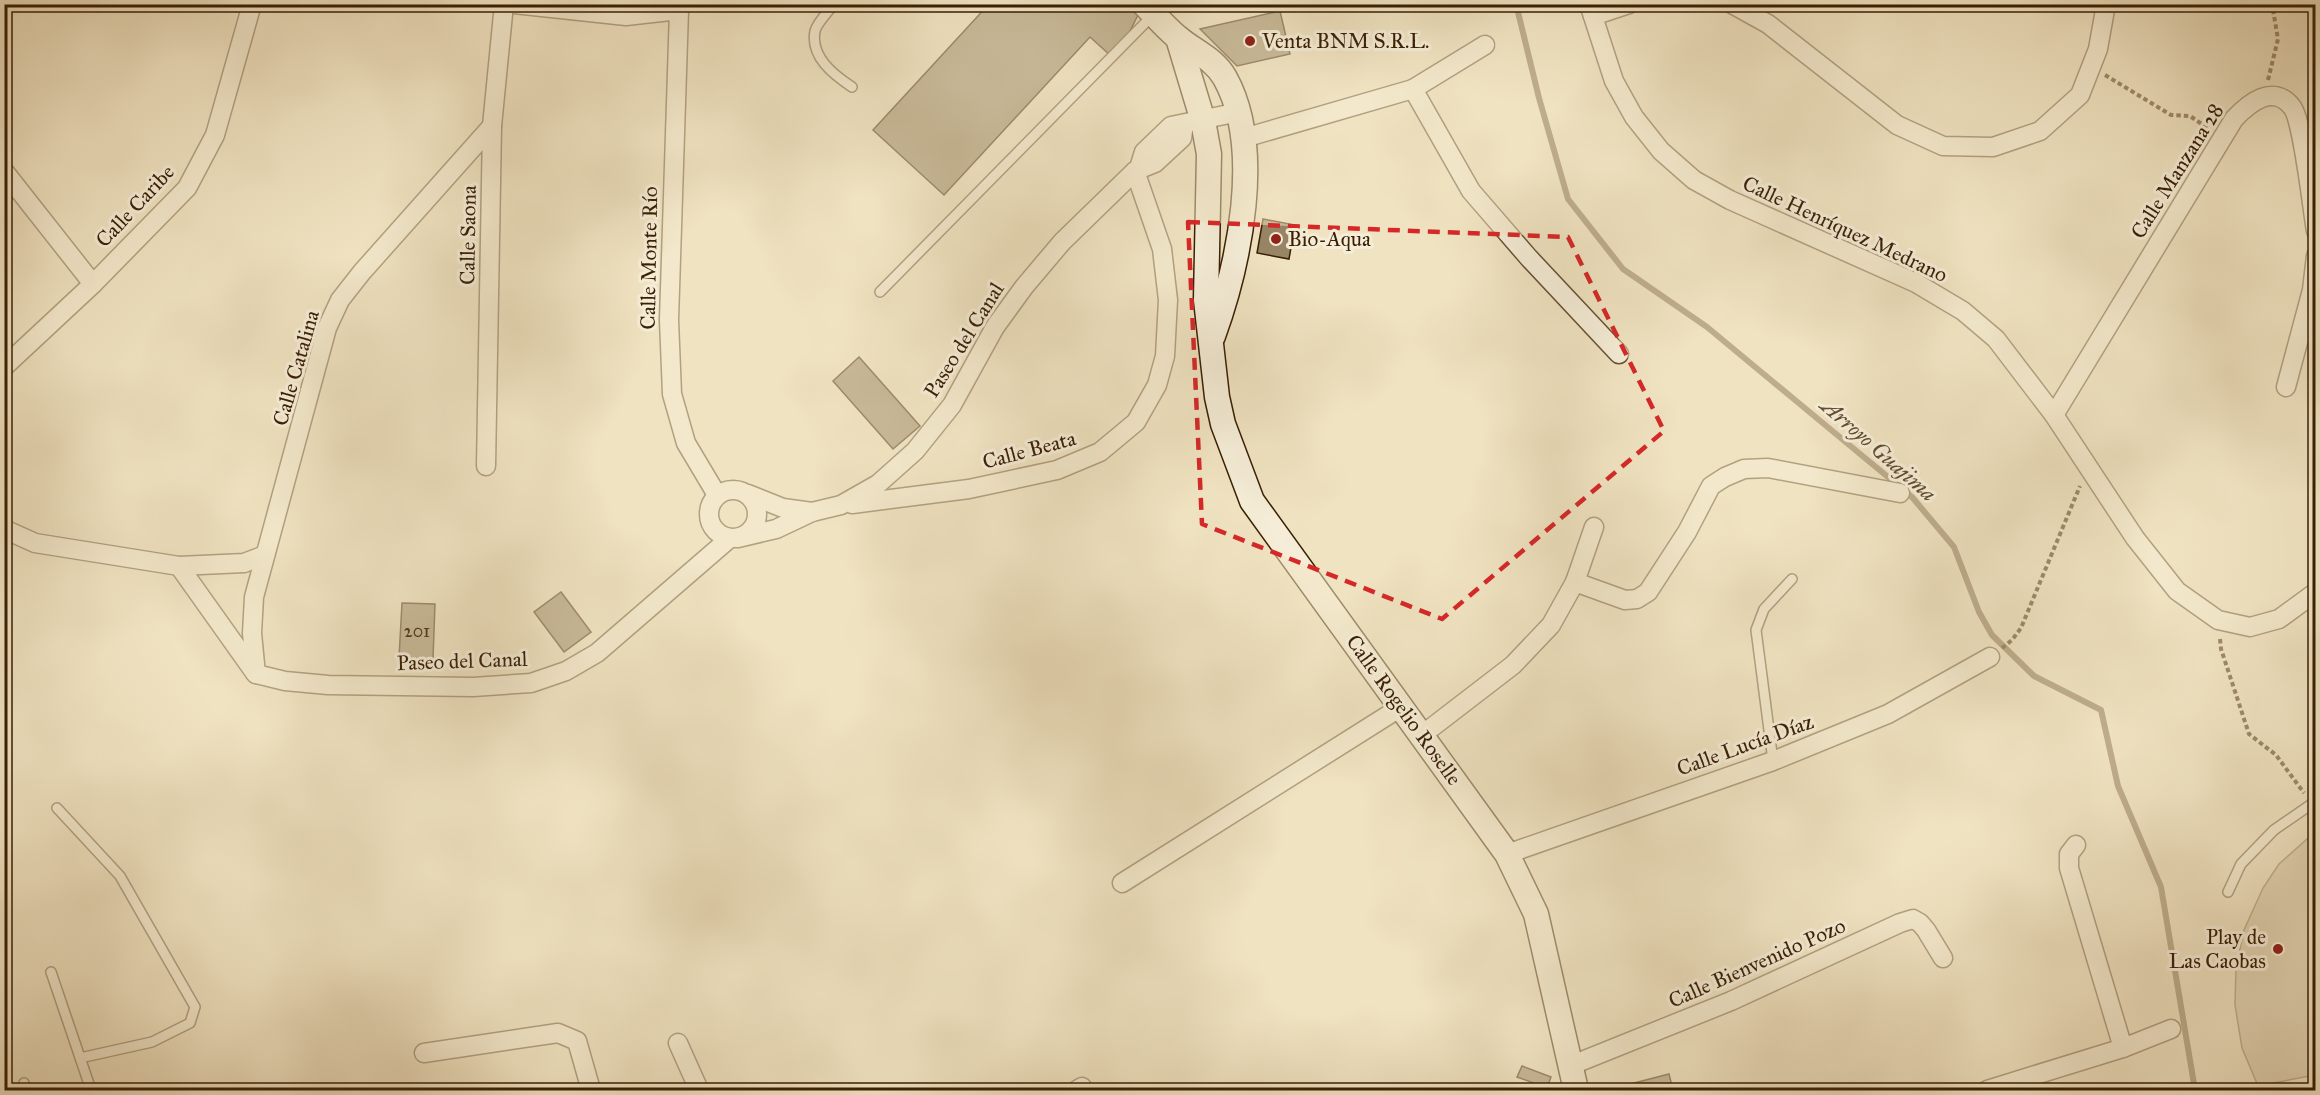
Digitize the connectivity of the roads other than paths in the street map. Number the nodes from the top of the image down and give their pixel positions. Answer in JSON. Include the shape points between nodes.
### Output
{"nodes":[{"id":1,"x":252,"y":4,"type":"edge"},
{"id":2,"x":504,"y":4,"type":"edge"},
{"id":3,"x":514,"y":4,"type":"edge"},
{"id":4,"x":834,"y":4,"type":"edge"},
{"id":5,"x":1629,"y":4,"type":"edge"},
{"id":6,"x":1732,"y":4,"type":"edge"},
{"id":7,"x":2106,"y":4,"type":"edge"},
{"id":8,"x":681,"y":7,"type":"edge"},
{"id":9,"x":1149,"y":9,"type":"edge"},
{"id":10,"x":1591,"y":10,"type":"edge"},
{"id":11,"x":1178,"y":38,"type":"junction"},
{"id":12,"x":1485,"y":45,"type":"dead end"},
{"id":13,"x":852,"y":87,"type":"dead end"},
{"id":14,"x":1413,"y":89,"type":"junction"},
{"id":15,"x":1239,"y":112,"type":"junction"},
{"id":16,"x":1193,"y":122,"type":"junction"},
{"id":17,"x":492,"y":126,"type":"junction"},
{"id":18,"x":1244,"y":138,"type":"junction"},
{"id":19,"x":1137,"y":170,"type":"junction"},
{"id":20,"x":4,"y":171,"type":"edge"},
{"id":21,"x":2316,"y":231,"type":"edge"},
{"id":22,"x":2316,"y":256,"type":"edge"},
{"id":23,"x":93,"y":284,"type":"junction"},
{"id":24,"x":880,"y":291,"type":"dead end"},
{"id":25,"x":1211,"y":341,"type":"junction"},
{"id":26,"x":1619,"y":354,"type":"dead end"},
{"id":27,"x":4,"y":367,"type":"edge"},
{"id":28,"x":2286,"y":387,"type":"dead end"},
{"id":29,"x":2054,"y":415,"type":"junction"},
{"id":30,"x":486,"y":466,"type":"dead end"},
{"id":31,"x":1900,"y":492,"type":"dead end"},
{"id":32,"x":747,"y":494,"type":"junction"},
{"id":33,"x":717,"y":495,"type":"junction"},
{"id":34,"x":841,"y":505,"type":"junction"},
{"id":35,"x":812,"y":512,"type":"junction"},
{"id":36,"x":1594,"y":527,"type":"dead end"},
{"id":37,"x":4,"y":529,"type":"edge"},
{"id":38,"x":734,"y":538,"type":"junction"},
{"id":39,"x":265,"y":555,"type":"junction"},
{"id":40,"x":179,"y":566,"type":"junction"},
{"id":41,"x":1792,"y":579,"type":"dead end"},
{"id":42,"x":1575,"y":582,"type":"junction"},
{"id":43,"x":2316,"y":592,"type":"edge"},
{"id":44,"x":1990,"y":657,"type":"dead end"},
{"id":45,"x":256,"y":674,"type":"junction"},
{"id":46,"x":1401,"y":707,"type":"junction"},
{"id":47,"x":1422,"y":735,"type":"junction"},
{"id":48,"x":1773,"y":761,"type":"junction"},
{"id":49,"x":2314,"y":801,"type":"edge"},
{"id":50,"x":57,"y":808,"type":"dead end"},
{"id":51,"x":2076,"y":845,"type":"dead end"},
{"id":52,"x":1507,"y":854,"type":"junction"},
{"id":53,"x":1122,"y":882,"type":"dead end"},
{"id":54,"x":2228,"y":892,"type":"dead end"},
{"id":55,"x":1943,"y":958,"type":"dead end"},
{"id":56,"x":51,"y":972,"type":"dead end"},
{"id":57,"x":2171,"y":1029,"type":"dead end"},
{"id":58,"x":678,"y":1044,"type":"dead end"},
{"id":59,"x":2123,"y":1048,"type":"junction"},
{"id":60,"x":424,"y":1053,"type":"dead end"},
{"id":61,"x":80,"y":1058,"type":"junction"},
{"id":62,"x":1572,"y":1065,"type":"junction"},
{"id":63,"x":91,"y":1090,"type":"edge"},
{"id":64,"x":591,"y":1090,"type":"edge"},
{"id":65,"x":699,"y":1090,"type":"edge"},
{"id":66,"x":1576,"y":1090,"type":"edge"},
{"id":67,"x":1987,"y":1090,"type":"edge"}],
"edges":[{"from":1,"to":23,"type":"street","name":"Calle Caribe","via":[[215,135],[187,188]]},
{"from":2,"to":17,"type":"street","name":"Calle Saona"},
{"from":3,"to":8,"type":"street","name":"Calle Monte Río","via":[[626,16]]},
{"from":4,"to":13,"type":"lane","via":[[815,30],[815,49],[832,73]]},
{"from":5,"to":10,"type":"street"},
{"from":6,"to":7,"type":"street","via":[[1768,24],[1897,125],[1943,146],[1993,147],[2040,131],[2080,94],[2098,49]]},
{"from":8,"to":33,"type":"street","name":"Calle Monte Río","via":[[669,320],[672,394],[686,443]]},
{"from":9,"to":11,"type":"street","name":"Calle Rogelio Roselle"},
{"from":9,"to":24,"type":"lane"},
{"from":10,"to":29,"type":"street","name":"Calle Henríquez Medrano","via":[[1614,81],[1634,117],[1661,151],[1694,180],[1916,283],[1963,311],[1996,339]]},
{"from":11,"to":15,"type":"street","name":"Calle Rogelio Roselle","via":[[1203,54],[1224,76]]},
{"from":11,"to":16,"type":"street","name":"Calle Rogelio Roselle"},
{"from":12,"to":14,"type":"street"},
{"from":14,"to":18,"type":"street"},
{"from":14,"to":26,"type":"street","via":[[1471,191]]},
{"from":15,"to":16,"type":"street"},
{"from":15,"to":18,"type":"street","name":"Calle Rogelio Roselle"},
{"from":16,"to":19,"type":"street","name":"Paseo del Canal","via":[[1155,163]]},
{"from":16,"to":25,"type":"street","name":"Calle Rogelio Roselle","via":[[1209,154],[1206,300]]},
{"from":17,"to":30,"type":"street","name":"Calle Saona"},
{"from":17,"to":39,"type":"street","name":"Calle Catalina","via":[[340,300],[327,328]]},
{"from":18,"to":25,"type":"street","name":"Calle Rogelio Roselle","via":[[1237,251]]},
{"from":19,"to":34,"type":"street","name":"Paseo del Canal","via":[[1062,242],[1024,287],[995,327],[952,405],[915,451],[878,484]]},
{"from":19,"to":34,"type":"street","name":"Calle Beata","via":[[1162,249],[1168,300],[1165,356],[1157,385],[1136,422],[1101,452],[1057,470],[969,489]]},
{"from":20,"to":23,"type":"street"},
{"from":21,"to":29,"type":"street","name":"Calle Manzana 28","via":[[2300,127],[2293,108],[2281,98],[2265,96],[2249,103],[2222,137]]},
{"from":22,"to":28,"type":"street","via":[[2312,290]]},
{"from":23,"to":27,"type":"street","name":"Calle Caribe"},
{"from":25,"to":46,"type":"street","name":"Calle Rogelio Roselle","via":[[1223,424],[1252,501]]},
{"from":29,"to":43,"type":"street","name":"Calle Henríquez Medrano","via":[[2134,538],[2177,591],[2218,620],[2250,627],[2278,619]]},
{"from":31,"to":42,"type":"street","via":[[1768,468],[1744,469],[1711,486],[1648,592],[1625,600]]},
{"from":32,"to":33,"type":"street","via":[[732,489]]},
{"from":32,"to":35,"type":"street","name":"Paseo del Canal","via":[[783,508]]},
{"from":32,"to":38,"type":"street","via":[[758,515],[752,530]]},
{"from":33,"to":38,"type":"street","via":[[709,509],[711,525]]},
{"from":34,"to":35,"type":"street","name":"Paseo del Canal"},
{"from":35,"to":38,"type":"street","name":"Paseo del Canal","via":[[776,529]]},
{"from":36,"to":42,"type":"street"},
{"from":37,"to":40,"type":"street","via":[[34,543]]},
{"from":38,"to":45,"type":"street","name":"Paseo del Canal","via":[[597,653],[566,671],[531,683],[473,687],[328,685]]},
{"from":39,"to":40,"type":"street","via":[[244,563]]},
{"from":39,"to":45,"type":"street","name":"Calle Catalina","via":[[254,597]]},
{"from":40,"to":45,"type":"street"},
{"from":41,"to":48,"type":"lane","via":[[1764,609],[1756,630]]},
{"from":42,"to":47,"type":"street","via":[[1551,625],[1513,665]]},
{"from":44,"to":48,"type":"street","name":"Calle Lucía Díaz","via":[[1888,714]]},
{"from":46,"to":47,"type":"street","name":"Calle Rogelio Roselle"},
{"from":46,"to":53,"type":"street"},
{"from":47,"to":52,"type":"street","name":"Calle Rogelio Roselle"},
{"from":48,"to":52,"type":"street","name":"Calle Lucía Díaz"},
{"from":49,"to":54,"type":"lane","via":[[2274,830],[2241,864]]},
{"from":50,"to":61,"type":"lane","via":[[120,876],[195,1007],[190,1023],[152,1042]]},
{"from":51,"to":59,"type":"street","via":[[2069,854],[2069,867]]},
{"from":52,"to":62,"type":"street","name":"Calle Rogelio Roselle","via":[[1536,914]]},
{"from":55,"to":62,"type":"street","name":"Calle Bienvenido Pozo","via":[[1920,923],[1913,919],[1731,1001]]},
{"from":56,"to":61,"type":"lane"},
{"from":57,"to":59,"type":"street"},
{"from":58,"to":65,"type":"street"},
{"from":59,"to":67,"type":"street"},
{"from":60,"to":64,"type":"street","via":[[558,1032],[577,1041]]},
{"from":61,"to":63,"type":"lane"},
{"from":62,"to":66,"type":"street","name":"Calle Rogelio Roselle"}]}
